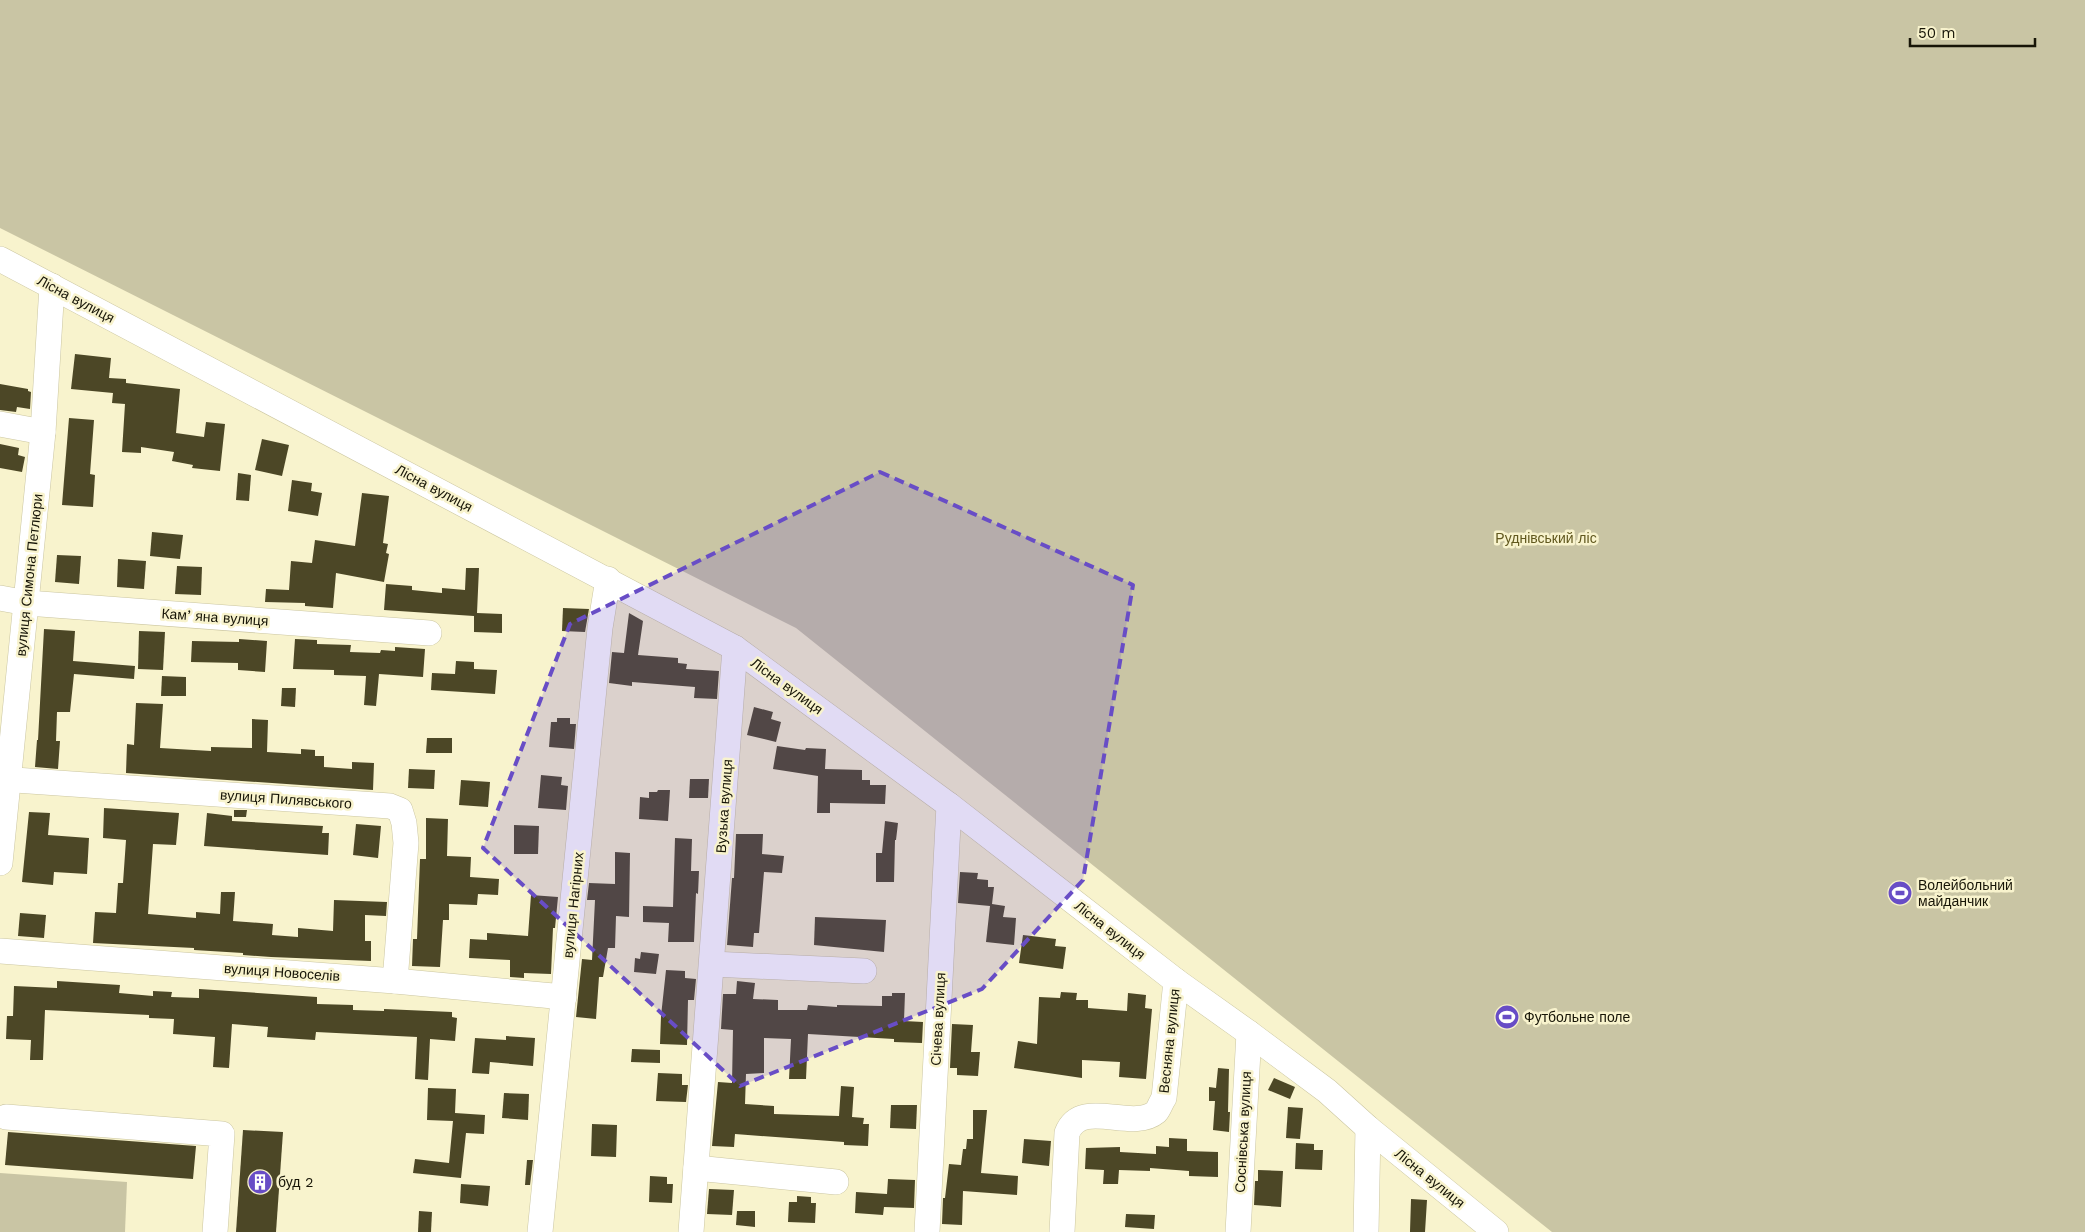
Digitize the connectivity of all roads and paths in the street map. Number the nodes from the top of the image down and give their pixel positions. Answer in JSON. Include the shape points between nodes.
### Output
{"nodes":[{"id":1,"x":0,"y":259,"type":"edge"},
{"id":2,"x":52,"y":286,"type":"junction"},
{"id":3,"x":0,"y":424,"type":"edge"},
{"id":4,"x":43,"y":432,"type":"junction"},
{"id":5,"x":608,"y":579,"type":"junction"},
{"id":6,"x":0,"y":598,"type":"edge"},
{"id":7,"x":27,"y":603,"type":"junction"},
{"id":8,"x":429,"y":633,"type":"dead end"},
{"id":9,"x":735,"y":648,"type":"junction"},
{"id":10,"x":4,"y":780,"type":"edge"},
{"id":11,"x":949,"y":805,"type":"junction"},
{"id":12,"x":0,"y":863,"type":"edge"},
{"id":13,"x":0,"y":951,"type":"edge"},
{"id":14,"x":712,"y":964,"type":"junction"},
{"id":15,"x":864,"y":971,"type":"dead end"},
{"id":16,"x":394,"y":981,"type":"junction"},
{"id":17,"x":1176,"y":981,"type":"junction"},
{"id":18,"x":564,"y":997,"type":"junction"},
{"id":19,"x":1249,"y":1032,"type":"junction"},
{"id":20,"x":6,"y":1117,"type":"dead end"},
{"id":21,"x":1368,"y":1128,"type":"junction"},
{"id":22,"x":696,"y":1168,"type":"junction"},
{"id":23,"x":836,"y":1182,"type":"dead end"},
{"id":24,"x":1484,"y":1227,"type":"edge"},
{"id":25,"x":216,"y":1232,"type":"edge"},
{"id":26,"x":540,"y":1232,"type":"edge"},
{"id":27,"x":691,"y":1232,"type":"edge"},
{"id":28,"x":927,"y":1232,"type":"edge"},
{"id":29,"x":1062,"y":1232,"type":"edge"},
{"id":30,"x":1238,"y":1232,"type":"edge"},
{"id":31,"x":1366,"y":1232,"type":"edge"}],
"edges":[{"from":1,"to":2,"type":"street","name":"Лісна вулиця"},
{"from":2,"to":4,"type":"street","name":"вулиця Симона Петлюри"},
{"from":2,"to":5,"type":"street","name":"Лісна вулиця"},
{"from":3,"to":4,"type":"street"},
{"from":4,"to":7,"type":"street","name":"вулиця Симона Петлюри"},
{"from":5,"to":9,"type":"street","name":"Лісна вулиця"},
{"from":5,"to":18,"type":"street","name":"вулиця Нагірних","via":[[600,628]]},
{"from":6,"to":7,"type":"street","name":"Камʼяна вулиця"},
{"from":7,"to":8,"type":"street","name":"Камʼяна вулиця"},
{"from":7,"to":10,"type":"street","name":"вулиця Симона Петлюри"},
{"from":9,"to":11,"type":"street","name":"Лісна вулиця"},
{"from":9,"to":14,"type":"street","name":"Вузька вулиця"},
{"from":10,"to":12,"type":"street","name":"вулиця Симона Петлюри"},
{"from":10,"to":16,"type":"street","name":"вулиця Пилявського","via":[[390,806],[400,810],[406,843]]},
{"from":11,"to":17,"type":"street","name":"Лісна вулиця"},
{"from":11,"to":28,"type":"street","name":"Січева вулиця"},
{"from":13,"to":16,"type":"street","name":"вулиця Новоселів"},
{"from":14,"to":15,"type":"street"},
{"from":14,"to":22,"type":"street","name":"Вузька вулиця"},
{"from":16,"to":18,"type":"street","name":"вулиця Новоселів"},
{"from":17,"to":19,"type":"street","name":"Лісна вулиця"},
{"from":17,"to":29,"type":"street","name":"Весняна вулиця","via":[[1164,1098],[1156,1112],[1143,1118],[1081,1116],[1071,1124],[1067,1133]]},
{"from":18,"to":26,"type":"street","name":"вулиця Нагірних"},
{"from":19,"to":21,"type":"street","name":"Лісна вулиця","via":[[1328,1091]]},
{"from":19,"to":30,"type":"street","name":"Соснівська вулиця"},
{"from":20,"to":25,"type":"street","via":[[222,1134]]},
{"from":21,"to":24,"type":"street","name":"Лісна вулиця"},
{"from":21,"to":31,"type":"street"},
{"from":22,"to":23,"type":"street"},
{"from":22,"to":27,"type":"street","name":"Вузька вулиця"}]}
